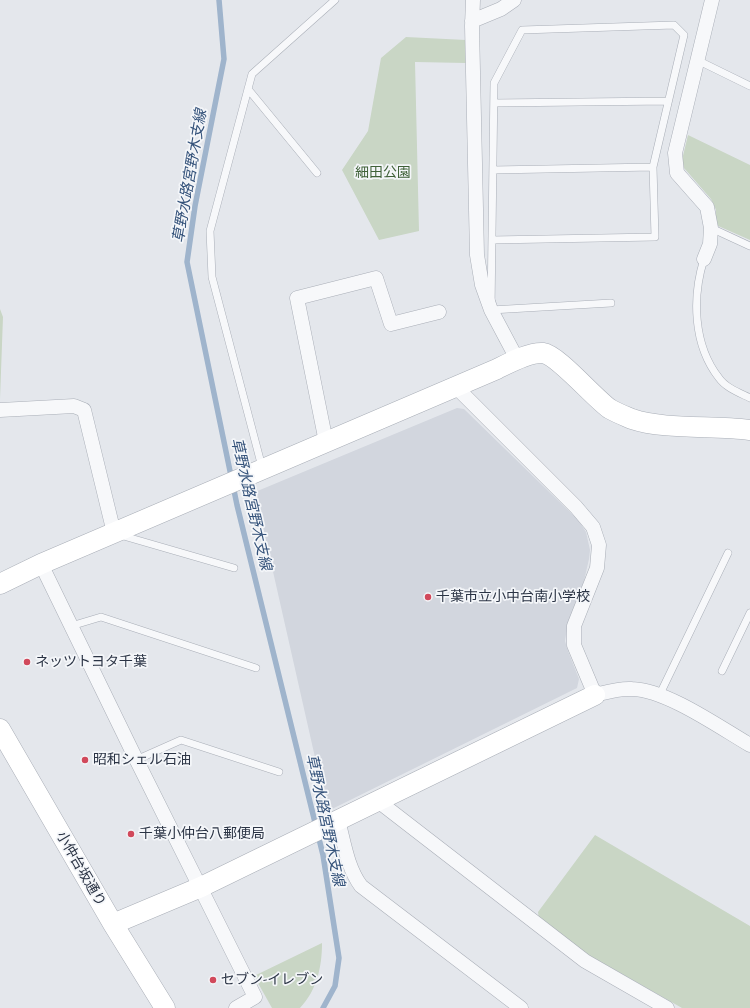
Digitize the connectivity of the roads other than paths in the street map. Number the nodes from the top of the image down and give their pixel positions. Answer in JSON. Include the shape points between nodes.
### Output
{"nodes":[{"id":1,"x":335,"y":0,"type":"edge"},
{"id":2,"x":473,"y":0,"type":"edge"},
{"id":3,"x":514,"y":0,"type":"edge"},
{"id":4,"x":712,"y":0,"type":"edge"},
{"id":5,"x":472,"y":20,"type":"junction"},
{"id":6,"x":697,"y":60,"type":"junction"},
{"id":7,"x":750,"y":86,"type":"edge"},
{"id":8,"x":248,"y":89,"type":"junction"},
{"id":9,"x":668,"y":101,"type":"junction"},
{"id":10,"x":494,"y":103,"type":"junction"},
{"id":11,"x":653,"y":167,"type":"junction"},
{"id":12,"x":493,"y":170,"type":"junction"},
{"id":13,"x":317,"y":173,"type":"dead end"},
{"id":14,"x":711,"y":228,"type":"junction"},
{"id":15,"x":492,"y":240,"type":"junction"},
{"id":16,"x":750,"y":246,"type":"edge"},
{"id":17,"x":704,"y":259,"type":"joint"},
{"id":18,"x":611,"y":303,"type":"dead end"},
{"id":19,"x":491,"y":310,"type":"junction"},
{"id":20,"x":439,"y":312,"type":"dead end"},
{"id":21,"x":517,"y":359,"type":"junction"},
{"id":22,"x":455,"y":386,"type":"junction"},
{"id":23,"x":750,"y":398,"type":"edge"},
{"id":24,"x":0,"y":410,"type":"edge"},
{"id":25,"x":750,"y":430,"type":"edge"},
{"id":26,"x":326,"y":442,"type":"junction"},
{"id":27,"x":263,"y":470,"type":"junction"},
{"id":28,"x":114,"y":533,"type":"junction"},
{"id":29,"x":728,"y":553,"type":"dead end"},
{"id":30,"x":41,"y":564,"type":"junction"},
{"id":31,"x":234,"y":568,"type":"dead end"},
{"id":32,"x":0,"y":584,"type":"edge"},
{"id":33,"x":750,"y":613,"type":"edge"},
{"id":34,"x":71,"y":626,"type":"junction"},
{"id":35,"x":256,"y":668,"type":"dead end"},
{"id":36,"x":722,"y":671,"type":"dead end"},
{"id":37,"x":595,"y":695,"type":"junction"},
{"id":38,"x":659,"y":696,"type":"junction"},
{"id":39,"x":0,"y":729,"type":"edge"},
{"id":40,"x":750,"y":745,"type":"edge"},
{"id":41,"x":136,"y":760,"type":"junction"},
{"id":42,"x":279,"y":772,"type":"dead end"},
{"id":43,"x":378,"y":801,"type":"junction"},
{"id":44,"x":338,"y":820,"type":"junction"},
{"id":45,"x":201,"y":887,"type":"junction"},
{"id":46,"x":113,"y":924,"type":"junction"},
{"id":47,"x":165,"y":1008,"type":"edge"},
{"id":48,"x":236,"y":1008,"type":"edge"},
{"id":49,"x":521,"y":1008,"type":"edge"},
{"id":50,"x":667,"y":1008,"type":"edge"}],
"edges":[{"from":1,"to":8,"type":"lane","via":[[252,74]]},
{"from":2,"to":5,"type":"street"},
{"from":3,"to":5,"type":"street","via":[[502,9]]},
{"from":4,"to":6,"type":"street"},
{"from":5,"to":19,"type":"street","via":[[477,255],[482,285]]},
{"from":6,"to":7,"type":"lane"},
{"from":6,"to":14,"type":"street","via":[[675,153],[677,173],[707,207]]},
{"from":8,"to":13,"type":"lane"},
{"from":8,"to":27,"type":"lane","via":[[210,231],[212,277]]},
{"from":9,"to":10,"type":"lane"},
{"from":9,"to":10,"type":"lane","via":[[684,35],[674,25],[522,30],[494,83]]},
{"from":9,"to":11,"type":"lane"},
{"from":10,"to":12,"type":"lane"},
{"from":11,"to":12,"type":"lane"},
{"from":11,"to":15,"type":"lane","via":[[655,237]]},
{"from":12,"to":15,"type":"lane"},
{"from":14,"to":16,"type":"lane"},
{"from":14,"to":17,"type":"street","via":[[710,244]]},
{"from":15,"to":19,"type":"lane"},
{"from":17,"to":23,"type":"lane","via":[[698,280],[696,305],[706,355],[719,379]]},
{"from":18,"to":19,"type":"lane"},
{"from":19,"to":21,"type":"street"},
{"from":20,"to":26,"type":"street","via":[[391,324],[376,278],[297,298]]},
{"from":21,"to":22,"type":"street"},
{"from":21,"to":25,"type":"street","via":[[543,353],[558,360],[571,375],[610,408],[634,419],[655,424]]},
{"from":22,"to":26,"type":"street"},
{"from":22,"to":37,"type":"street","via":[[593,527],[599,545],[597,568],[574,626],[574,645]]},
{"from":24,"to":28,"type":"street","via":[[74,406],[84,410]]},
{"from":26,"to":27,"type":"street"},
{"from":27,"to":28,"type":"street"},
{"from":28,"to":30,"type":"street"},
{"from":28,"to":31,"type":"lane"},
{"from":29,"to":38,"type":"lane"},
{"from":30,"to":32,"type":"street"},
{"from":30,"to":34,"type":"street"},
{"from":33,"to":36,"type":"lane"},
{"from":34,"to":35,"type":"lane","via":[[101,617]]},
{"from":34,"to":41,"type":"street"},
{"from":37,"to":38,"type":"street","via":[[618,689],[633,689]]},
{"from":37,"to":43,"type":"street"},
{"from":38,"to":40,"type":"street"},
{"from":39,"to":46,"type":"street","name":"小仲台坂通り"},
{"from":41,"to":42,"type":"lane","via":[[181,740]]},
{"from":41,"to":45,"type":"street"},
{"from":43,"to":44,"type":"street"},
{"from":43,"to":50,"type":"street","via":[[585,960]]},
{"from":44,"to":45,"type":"street"},
{"from":44,"to":49,"type":"street","via":[[349,864],[361,886]]},
{"from":45,"to":46,"type":"street"},
{"from":45,"to":48,"type":"street","via":[[255,997]]},
{"from":46,"to":47,"type":"street","name":"小仲台坂通り"}]}
